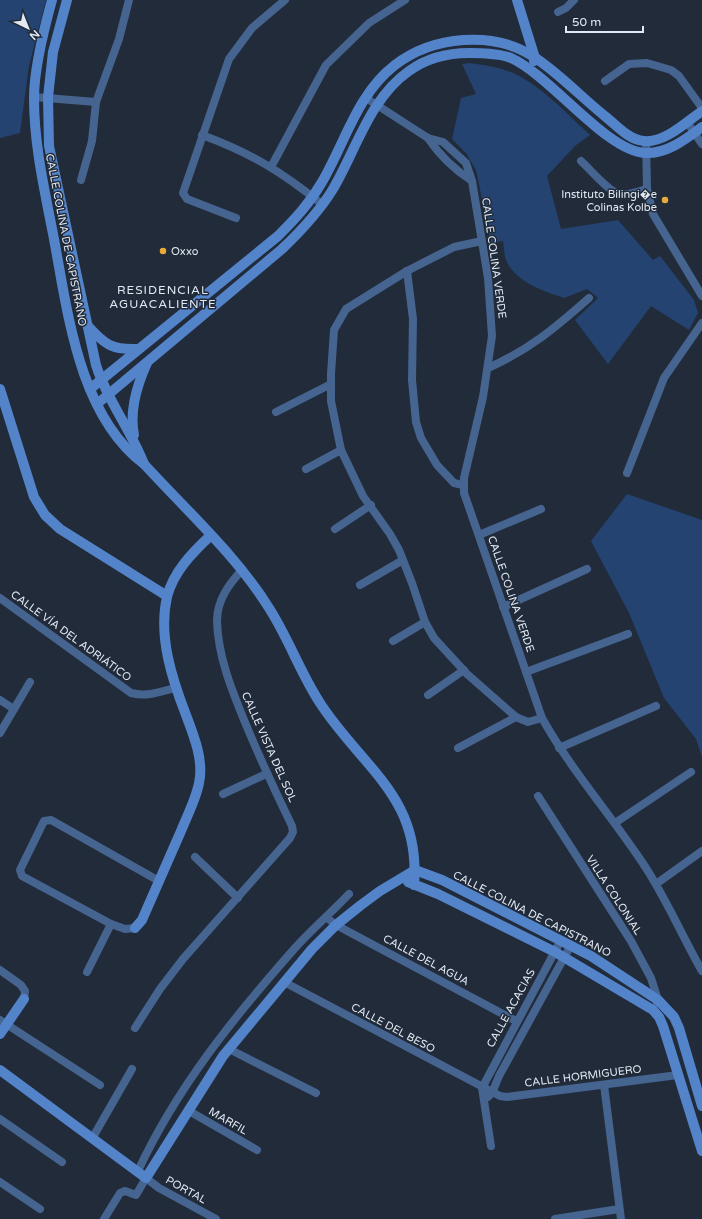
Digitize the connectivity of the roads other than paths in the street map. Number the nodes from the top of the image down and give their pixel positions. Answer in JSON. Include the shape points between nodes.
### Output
{"nodes":[{"id":1,"x":52,"y":0,"type":"edge"},
{"id":2,"x":67,"y":0,"type":"edge"},
{"id":3,"x":130,"y":0,"type":"edge"},
{"id":4,"x":285,"y":0,"type":"edge"},
{"id":5,"x":406,"y":0,"type":"edge"},
{"id":6,"x":517,"y":0,"type":"edge"},
{"id":7,"x":574,"y":0,"type":"edge"},
{"id":8,"x":558,"y":12,"type":"dead end"},
{"id":9,"x":535,"y":58,"type":"junction"},
{"id":10,"x":532,"y":70,"type":"junction"},
{"id":11,"x":605,"y":81,"type":"dead end"},
{"id":12,"x":34,"y":97,"type":"junction"},
{"id":13,"x":48,"y":97,"type":"junction"},
{"id":14,"x":366,"y":98,"type":"junction"},
{"id":15,"x":96,"y":102,"type":"junction"},
{"id":16,"x":378,"y":106,"type":"junction"},
{"id":17,"x":702,"y":108,"type":"edge"},
{"id":18,"x":702,"y":111,"type":"edge"},
{"id":19,"x":687,"y":122,"type":"junction"},
{"id":20,"x":698,"y":130,"type":"edge"},
{"id":21,"x":202,"y":135,"type":"junction"},
{"id":22,"x":428,"y":138,"type":"junction"},
{"id":23,"x":646,"y":141,"type":"junction"},
{"id":24,"x":702,"y":144,"type":"edge"},
{"id":25,"x":646,"y":153,"type":"junction"},
{"id":26,"x":581,"y":161,"type":"dead end"},
{"id":27,"x":272,"y":167,"type":"junction"},
{"id":28,"x":81,"y":180,"type":"dead end"},
{"id":29,"x":472,"y":181,"type":"junction"},
{"id":30,"x":647,"y":189,"type":"junction"},
{"id":31,"x":312,"y":197,"type":"junction"},
{"id":32,"x":322,"y":205,"type":"junction"},
{"id":33,"x":236,"y":218,"type":"dead end"},
{"id":34,"x":482,"y":241,"type":"junction"},
{"id":35,"x":407,"y":271,"type":"junction"},
{"id":36,"x":702,"y":296,"type":"edge"},
{"id":37,"x":589,"y":298,"type":"dead end"},
{"id":38,"x":702,"y":323,"type":"edge"},
{"id":39,"x":88,"y":326,"type":"junction"},
{"id":40,"x":138,"y":349,"type":"junction"},
{"id":41,"x":148,"y":361,"type":"junction"},
{"id":42,"x":488,"y":368,"type":"junction"},
{"id":43,"x":101,"y":380,"type":"junction"},
{"id":44,"x":331,"y":384,"type":"junction"},
{"id":45,"x":0,"y":389,"type":"edge"},
{"id":46,"x":90,"y":390,"type":"junction"},
{"id":47,"x":108,"y":394,"type":"junction"},
{"id":48,"x":97,"y":404,"type":"junction"},
{"id":49,"x":276,"y":412,"type":"dead end"},
{"id":50,"x":136,"y":444,"type":"junction"},
{"id":51,"x":341,"y":450,"type":"junction"},
{"id":52,"x":144,"y":464,"type":"junction"},
{"id":53,"x":306,"y":469,"type":"dead end"},
{"id":54,"x":627,"y":473,"type":"dead end"},
{"id":55,"x":464,"y":485,"type":"junction"},
{"id":56,"x":370,"y":505,"type":"junction"},
{"id":57,"x":541,"y":509,"type":"dead end"},
{"id":58,"x":336,"y":529,"type":"dead end"},
{"id":59,"x":479,"y":535,"type":"junction"},
{"id":60,"x":210,"y":536,"type":"junction"},
{"id":61,"x":403,"y":560,"type":"junction"},
{"id":62,"x":588,"y":569,"type":"dead end"},
{"id":63,"x":242,"y":570,"type":"junction"},
{"id":64,"x":360,"y":585,"type":"dead end"},
{"id":65,"x":167,"y":596,"type":"junction"},
{"id":66,"x":0,"y":598,"type":"edge"},
{"id":67,"x":503,"y":607,"type":"junction"},
{"id":68,"x":424,"y":622,"type":"junction"},
{"id":69,"x":628,"y":634,"type":"dead end"},
{"id":70,"x":393,"y":641,"type":"dead end"},
{"id":71,"x":464,"y":670,"type":"junction"},
{"id":72,"x":526,"y":672,"type":"junction"},
{"id":73,"x":30,"y":682,"type":"dead end"},
{"id":74,"x":175,"y":688,"type":"junction"},
{"id":75,"x":428,"y":696,"type":"dead end"},
{"id":76,"x":0,"y":700,"type":"edge"},
{"id":77,"x":656,"y":706,"type":"dead end"},
{"id":78,"x":14,"y":709,"type":"junction"},
{"id":79,"x":516,"y":717,"type":"junction"},
{"id":80,"x":542,"y":718,"type":"junction"},
{"id":81,"x":0,"y":733,"type":"edge"},
{"id":82,"x":458,"y":748,"type":"dead end"},
{"id":83,"x":559,"y":748,"type":"junction"},
{"id":84,"x":691,"y":772,"type":"dead end"},
{"id":85,"x":266,"y":774,"type":"junction"},
{"id":86,"x":223,"y":794,"type":"dead end"},
{"id":87,"x":538,"y":796,"type":"dead end"},
{"id":88,"x":615,"y":823,"type":"junction"},
{"id":89,"x":702,"y":851,"type":"edge"},
{"id":90,"x":195,"y":857,"type":"dead end"},
{"id":91,"x":415,"y":870,"type":"junction"},
{"id":92,"x":400,"y":879,"type":"junction"},
{"id":93,"x":159,"y":881,"type":"junction"},
{"id":94,"x":656,"y":884,"type":"junction"},
{"id":95,"x":414,"y":885,"type":"junction"},
{"id":96,"x":349,"y":894,"type":"dead end"},
{"id":97,"x":238,"y":898,"type":"junction"},
{"id":98,"x":326,"y":917,"type":"junction"},
{"id":99,"x":111,"y":924,"type":"junction"},
{"id":100,"x":336,"y":925,"type":"junction"},
{"id":101,"x":135,"y":928,"type":"joint"},
{"id":102,"x":561,"y":940,"type":"junction"},
{"id":103,"x":571,"y":945,"type":"junction"},
{"id":104,"x":555,"y":952,"type":"junction"},
{"id":105,"x":564,"y":957,"type":"junction"},
{"id":106,"x":0,"y":970,"type":"edge"},
{"id":107,"x":702,"y":971,"type":"edge"},
{"id":108,"x":87,"y":972,"type":"dead end"},
{"id":109,"x":284,"y":982,"type":"junction"},
{"id":110,"x":24,"y":999,"type":"joint"},
{"id":111,"x":658,"y":1000,"type":"junction"},
{"id":112,"x":653,"y":1010,"type":"junction"},
{"id":113,"x":516,"y":1021,"type":"junction"},
{"id":114,"x":3,"y":1022,"type":"edge"},
{"id":115,"x":135,"y":1028,"type":"dead end"},
{"id":116,"x":0,"y":1034,"type":"edge"},
{"id":117,"x":229,"y":1049,"type":"junction"},
{"id":118,"x":132,"y":1069,"type":"dead end"},
{"id":119,"x":0,"y":1070,"type":"edge"},
{"id":120,"x":678,"y":1075,"type":"junction"},
{"id":121,"x":100,"y":1085,"type":"dead end"},
{"id":122,"x":604,"y":1085,"type":"junction"},
{"id":123,"x":482,"y":1088,"type":"junction"},
{"id":124,"x":316,"y":1093,"type":"dead end"},
{"id":125,"x":492,"y":1093,"type":"junction"},
{"id":126,"x":483,"y":1102,"type":"junction"},
{"id":127,"x":702,"y":1106,"type":"edge"},
{"id":128,"x":189,"y":1111,"type":"junction"},
{"id":129,"x":0,"y":1119,"type":"edge"},
{"id":130,"x":92,"y":1137,"type":"junction"},
{"id":131,"x":491,"y":1146,"type":"dead end"},
{"id":132,"x":257,"y":1150,"type":"dead end"},
{"id":133,"x":702,"y":1151,"type":"edge"},
{"id":134,"x":62,"y":1162,"type":"dead end"},
{"id":135,"x":142,"y":1174,"type":"junction"},
{"id":136,"x":0,"y":1182,"type":"edge"},
{"id":137,"x":40,"y":1209,"type":"dead end"},
{"id":138,"x":619,"y":1209,"type":"junction"},
{"id":139,"x":104,"y":1219,"type":"edge"},
{"id":140,"x":216,"y":1219,"type":"edge"},
{"id":141,"x":555,"y":1219,"type":"edge"},
{"id":142,"x":621,"y":1219,"type":"edge"}],
"edges":[{"from":1,"to":12,"type":"main road","name":"CALLE COLINA DE CAPISTRANO","via":[[42,39]]},
{"from":2,"to":13,"type":"main road","name":"CALLE COLINA DE CAPISTRANO","via":[[55,41]]},
{"from":3,"to":15,"type":"street"},
{"from":4,"to":21,"type":"street","via":[[252,28],[228,59]]},
{"from":5,"to":27,"type":"street","via":[[369,23],[326,65]]},
{"from":6,"to":9,"type":"main road"},
{"from":7,"to":8,"type":"street"},
{"from":9,"to":10,"type":"main road"},
{"from":9,"to":14,"type":"main road","via":[[525,51],[505,44],[472,39],[445,41],[418,50],[394,65],[376,82]]},
{"from":9,"to":23,"type":"main road","via":[[630,136]]},
{"from":10,"to":16,"type":"main road","via":[[502,55],[463,53],[439,56],[422,62],[394,83]]},
{"from":10,"to":25,"type":"main road","via":[[617,142],[636,152]]},
{"from":11,"to":17,"type":"street","via":[[629,64],[647,63],[671,70],[679,76]]},
{"from":12,"to":13,"type":"street"},
{"from":12,"to":46,"type":"main road","name":"CALLE COLINA DE CAPISTRANO","via":[[36,148],[71,330]]},
{"from":13,"to":15,"type":"street"},
{"from":13,"to":39,"type":"main road","name":"CALLE COLINA DE CAPISTRANO","via":[[49,146]]},
{"from":14,"to":16,"type":"street","name":"CALLE COLINA VERDE"},
{"from":14,"to":31,"type":"main road"},
{"from":15,"to":28,"type":"street","via":[[92,141]]},
{"from":16,"to":22,"type":"street","name":"CALLE COLINA VERDE"},
{"from":16,"to":32,"type":"main road"},
{"from":18,"to":19,"type":"main road"},
{"from":19,"to":20,"type":"street"},
{"from":19,"to":23,"type":"main road","via":[[666,135]]},
{"from":20,"to":24,"type":"street"},
{"from":20,"to":25,"type":"main road","via":[[672,146]]},
{"from":21,"to":27,"type":"street","via":[[238,149]]},
{"from":21,"to":33,"type":"street","via":[[183,193],[187,199]]},
{"from":22,"to":29,"type":"street","name":"CALLE COLINA VERDE","via":[[436,150]]},
{"from":22,"to":29,"type":"street","name":"CALLE COLINA VERDE","via":[[443,142],[455,152],[466,163]]},
{"from":23,"to":25,"type":"street"},
{"from":25,"to":30,"type":"street"},
{"from":26,"to":30,"type":"street","via":[[619,194]]},
{"from":27,"to":31,"type":"street"},
{"from":29,"to":34,"type":"street","name":"CALLE COLINA VERDE"},
{"from":30,"to":36,"type":"street","via":[[651,208],[659,225]]},
{"from":31,"to":32,"type":"street"},
{"from":31,"to":40,"type":"main road","via":[[278,236]]},
{"from":32,"to":41,"type":"main road","via":[[305,228],[282,249]]},
{"from":34,"to":35,"type":"street","via":[[454,247]]},
{"from":34,"to":42,"type":"street","name":"CALLE COLINA VERDE","via":[[491,311],[492,336]]},
{"from":35,"to":44,"type":"street","via":[[346,309],[334,330]]},
{"from":35,"to":55,"type":"street","via":[[413,319],[412,380],[416,422],[421,438],[437,465],[454,483]]},
{"from":37,"to":42,"type":"street","via":[[545,336]]},
{"from":38,"to":54,"type":"street","via":[[664,378]]},
{"from":39,"to":40,"type":"main road","via":[[102,341],[112,347]]},
{"from":39,"to":43,"type":"main road","name":"CALLE COLINA DE CAPISTRANO"},
{"from":40,"to":43,"type":"main road"},
{"from":41,"to":47,"type":"main road"},
{"from":41,"to":50,"type":"main road","via":[[134,404],[132,424]]},
{"from":42,"to":55,"type":"street","name":"CALLE COLINA VERDE"},
{"from":43,"to":46,"type":"main road"},
{"from":43,"to":47,"type":"main road","name":"CALLE COLINA DE CAPISTRANO"},
{"from":44,"to":49,"type":"street"},
{"from":44,"to":51,"type":"street","via":[[331,401]]},
{"from":45,"to":65,"type":"main road","via":[[34,497],[45,515],[60,529]]},
{"from":46,"to":48,"type":"main road","name":"CALLE COLINA DE CAPISTRANO"},
{"from":47,"to":48,"type":"main road"},
{"from":47,"to":50,"type":"main road","name":"CALLE COLINA DE CAPISTRANO"},
{"from":48,"to":52,"type":"main road","name":"CALLE COLINA DE CAPISTRANO","via":[[128,452]]},
{"from":50,"to":52,"type":"main road","name":"CALLE COLINA DE CAPISTRANO"},
{"from":51,"to":53,"type":"street"},
{"from":51,"to":56,"type":"street"},
{"from":52,"to":60,"type":"main road","name":"CALLE COLINA DE CAPISTRANO"},
{"from":55,"to":59,"type":"street","name":"CALLE COLINA VERDE"},
{"from":56,"to":58,"type":"street"},
{"from":56,"to":61,"type":"street","via":[[390,534]]},
{"from":57,"to":59,"type":"street"},
{"from":59,"to":67,"type":"street","name":"CALLE COLINA VERDE"},
{"from":60,"to":63,"type":"main road","name":"CALLE COLINA DE CAPISTRANO"},
{"from":60,"to":65,"type":"main road","via":[[190,555],[177,574]]},
{"from":61,"to":64,"type":"street"},
{"from":61,"to":68,"type":"street"},
{"from":62,"to":67,"type":"street"},
{"from":63,"to":85,"type":"street","name":"CALLE VISTA DEL SOL","via":[[227,586],[220,605],[217,620],[222,664]]},
{"from":63,"to":91,"type":"main road","name":"CALLE COLINA DE CAPISTRANO","via":[[269,608],[308,686],[325,711],[393,794],[405,817],[412,839]]},
{"from":65,"to":74,"type":"main road","via":[[165,641]]},
{"from":66,"to":74,"type":"street","name":"CALLE VÍA DEL ADRIÁTICO","via":[[131,693],[152,695]]},
{"from":67,"to":72,"type":"street","name":"CALLE COLINA VERDE"},
{"from":68,"to":70,"type":"street"},
{"from":68,"to":71,"type":"street","via":[[434,638]]},
{"from":69,"to":72,"type":"street"},
{"from":71,"to":75,"type":"street"},
{"from":71,"to":79,"type":"street"},
{"from":72,"to":80,"type":"street","name":"CALLE COLINA VERDE"},
{"from":73,"to":78,"type":"street"},
{"from":74,"to":93,"type":"main road","via":[[200,762],[200,783]]},
{"from":76,"to":78,"type":"street"},
{"from":77,"to":83,"type":"street"},
{"from":78,"to":81,"type":"street"},
{"from":79,"to":80,"type":"street","via":[[528,722]]},
{"from":79,"to":82,"type":"street"},
{"from":80,"to":83,"type":"street","name":"CALLE COLINA VERDE"},
{"from":83,"to":88,"type":"street","name":"CALLE COLINA VERDE"},
{"from":84,"to":88,"type":"street"},
{"from":85,"to":86,"type":"street"},
{"from":85,"to":97,"type":"street","name":"CALLE VISTA DEL SOL","via":[[293,832]]},
{"from":87,"to":111,"type":"street","name":"VILLA COLONIAL","via":[[631,941],[651,978]]},
{"from":88,"to":94,"type":"street","name":"CALLE COLINA VERDE"},
{"from":89,"to":94,"type":"street"},
{"from":90,"to":97,"type":"street"},
{"from":91,"to":92,"type":"main road"},
{"from":91,"to":95,"type":"main road","name":"CALLE COLINA DE CAPISTRANO"},
{"from":91,"to":102,"type":"main road","name":"CALLE COLINA DE CAPISTRANO","via":[[442,880]]},
{"from":92,"to":95,"type":"main road"},
{"from":92,"to":100,"type":"main road"},
{"from":93,"to":99,"type":"street","via":[[51,820],[44,821],[20,873]]},
{"from":93,"to":101,"type":"main road","via":[[142,920]]},
{"from":94,"to":107,"type":"street","name":"CALLE COLINA VERDE"},
{"from":95,"to":104,"type":"main road","name":"CALLE COLINA DE CAPISTRANO","via":[[438,894]]},
{"from":96,"to":98,"type":"street"},
{"from":97,"to":115,"type":"street","name":"CALLE VISTA DEL SOL","via":[[179,964]]},
{"from":98,"to":100,"type":"street","name":"CALLE DEL AGUA"},
{"from":98,"to":135,"type":"street","via":[[296,947],[215,1042],[151,1144]]},
{"from":99,"to":101,"type":"street","via":[[125,929]]},
{"from":99,"to":108,"type":"street"},
{"from":100,"to":109,"type":"main road"},
{"from":100,"to":113,"type":"street","name":"CALLE DEL AGUA"},
{"from":102,"to":103,"type":"main road","name":"CALLE COLINA DE CAPISTRANO"},
{"from":102,"to":104,"type":"street","name":"CALLE ACACIAS"},
{"from":103,"to":105,"type":"street","name":"CALLE ACACIAS"},
{"from":103,"to":111,"type":"main road","name":"CALLE COLINA DE CAPISTRANO"},
{"from":104,"to":105,"type":"main road","name":"CALLE COLINA DE CAPISTRANO"},
{"from":104,"to":113,"type":"street","name":"CALLE ACACIAS"},
{"from":105,"to":112,"type":"main road","name":"CALLE COLINA DE CAPISTRANO"},
{"from":105,"to":125,"type":"street","name":"CALLE ACACIAS"},
{"from":106,"to":110,"type":"street","via":[[21,985],[25,991]]},
{"from":109,"to":117,"type":"main road"},
{"from":109,"to":123,"type":"street","name":"CALLE DEL BESO"},
{"from":110,"to":114,"type":"main road"},
{"from":111,"to":112,"type":"street"},
{"from":111,"to":127,"type":"main road","name":"CALLE COLINA DE CAPISTRANO","via":[[674,1017]]},
{"from":112,"to":120,"type":"main road","name":"CALLE COLINA DE CAPISTRANO","via":[[663,1026]]},
{"from":113,"to":123,"type":"street","name":"CALLE ACACIAS"},
{"from":114,"to":116,"type":"main road"},
{"from":114,"to":121,"type":"street"},
{"from":117,"to":124,"type":"street"},
{"from":117,"to":128,"type":"main road"},
{"from":118,"to":130,"type":"street"},
{"from":119,"to":130,"type":"main road"},
{"from":120,"to":122,"type":"street","name":"CALLE HORMIGUERO"},
{"from":120,"to":133,"type":"main road","name":"CALLE COLINA DE CAPISTRANO"},
{"from":122,"to":125,"type":"street","name":"CALLE HORMIGUERO","via":[[505,1097]]},
{"from":122,"to":138,"type":"street"},
{"from":123,"to":125,"type":"street","name":"CALLE DEL BESO"},
{"from":123,"to":126,"type":"street"},
{"from":125,"to":126,"type":"street"},
{"from":126,"to":131,"type":"street"},
{"from":128,"to":132,"type":"street","name":"MARFIL"},
{"from":128,"to":135,"type":"main road"},
{"from":129,"to":134,"type":"street"},
{"from":130,"to":135,"type":"main road"},
{"from":135,"to":139,"type":"street","via":[[136,1195],[125,1191],[120,1193]]},
{"from":135,"to":140,"type":"street","name":"PORTAL","via":[[159,1188]]},
{"from":136,"to":137,"type":"street"},
{"from":138,"to":141,"type":"street"},
{"from":138,"to":142,"type":"street"}]}
